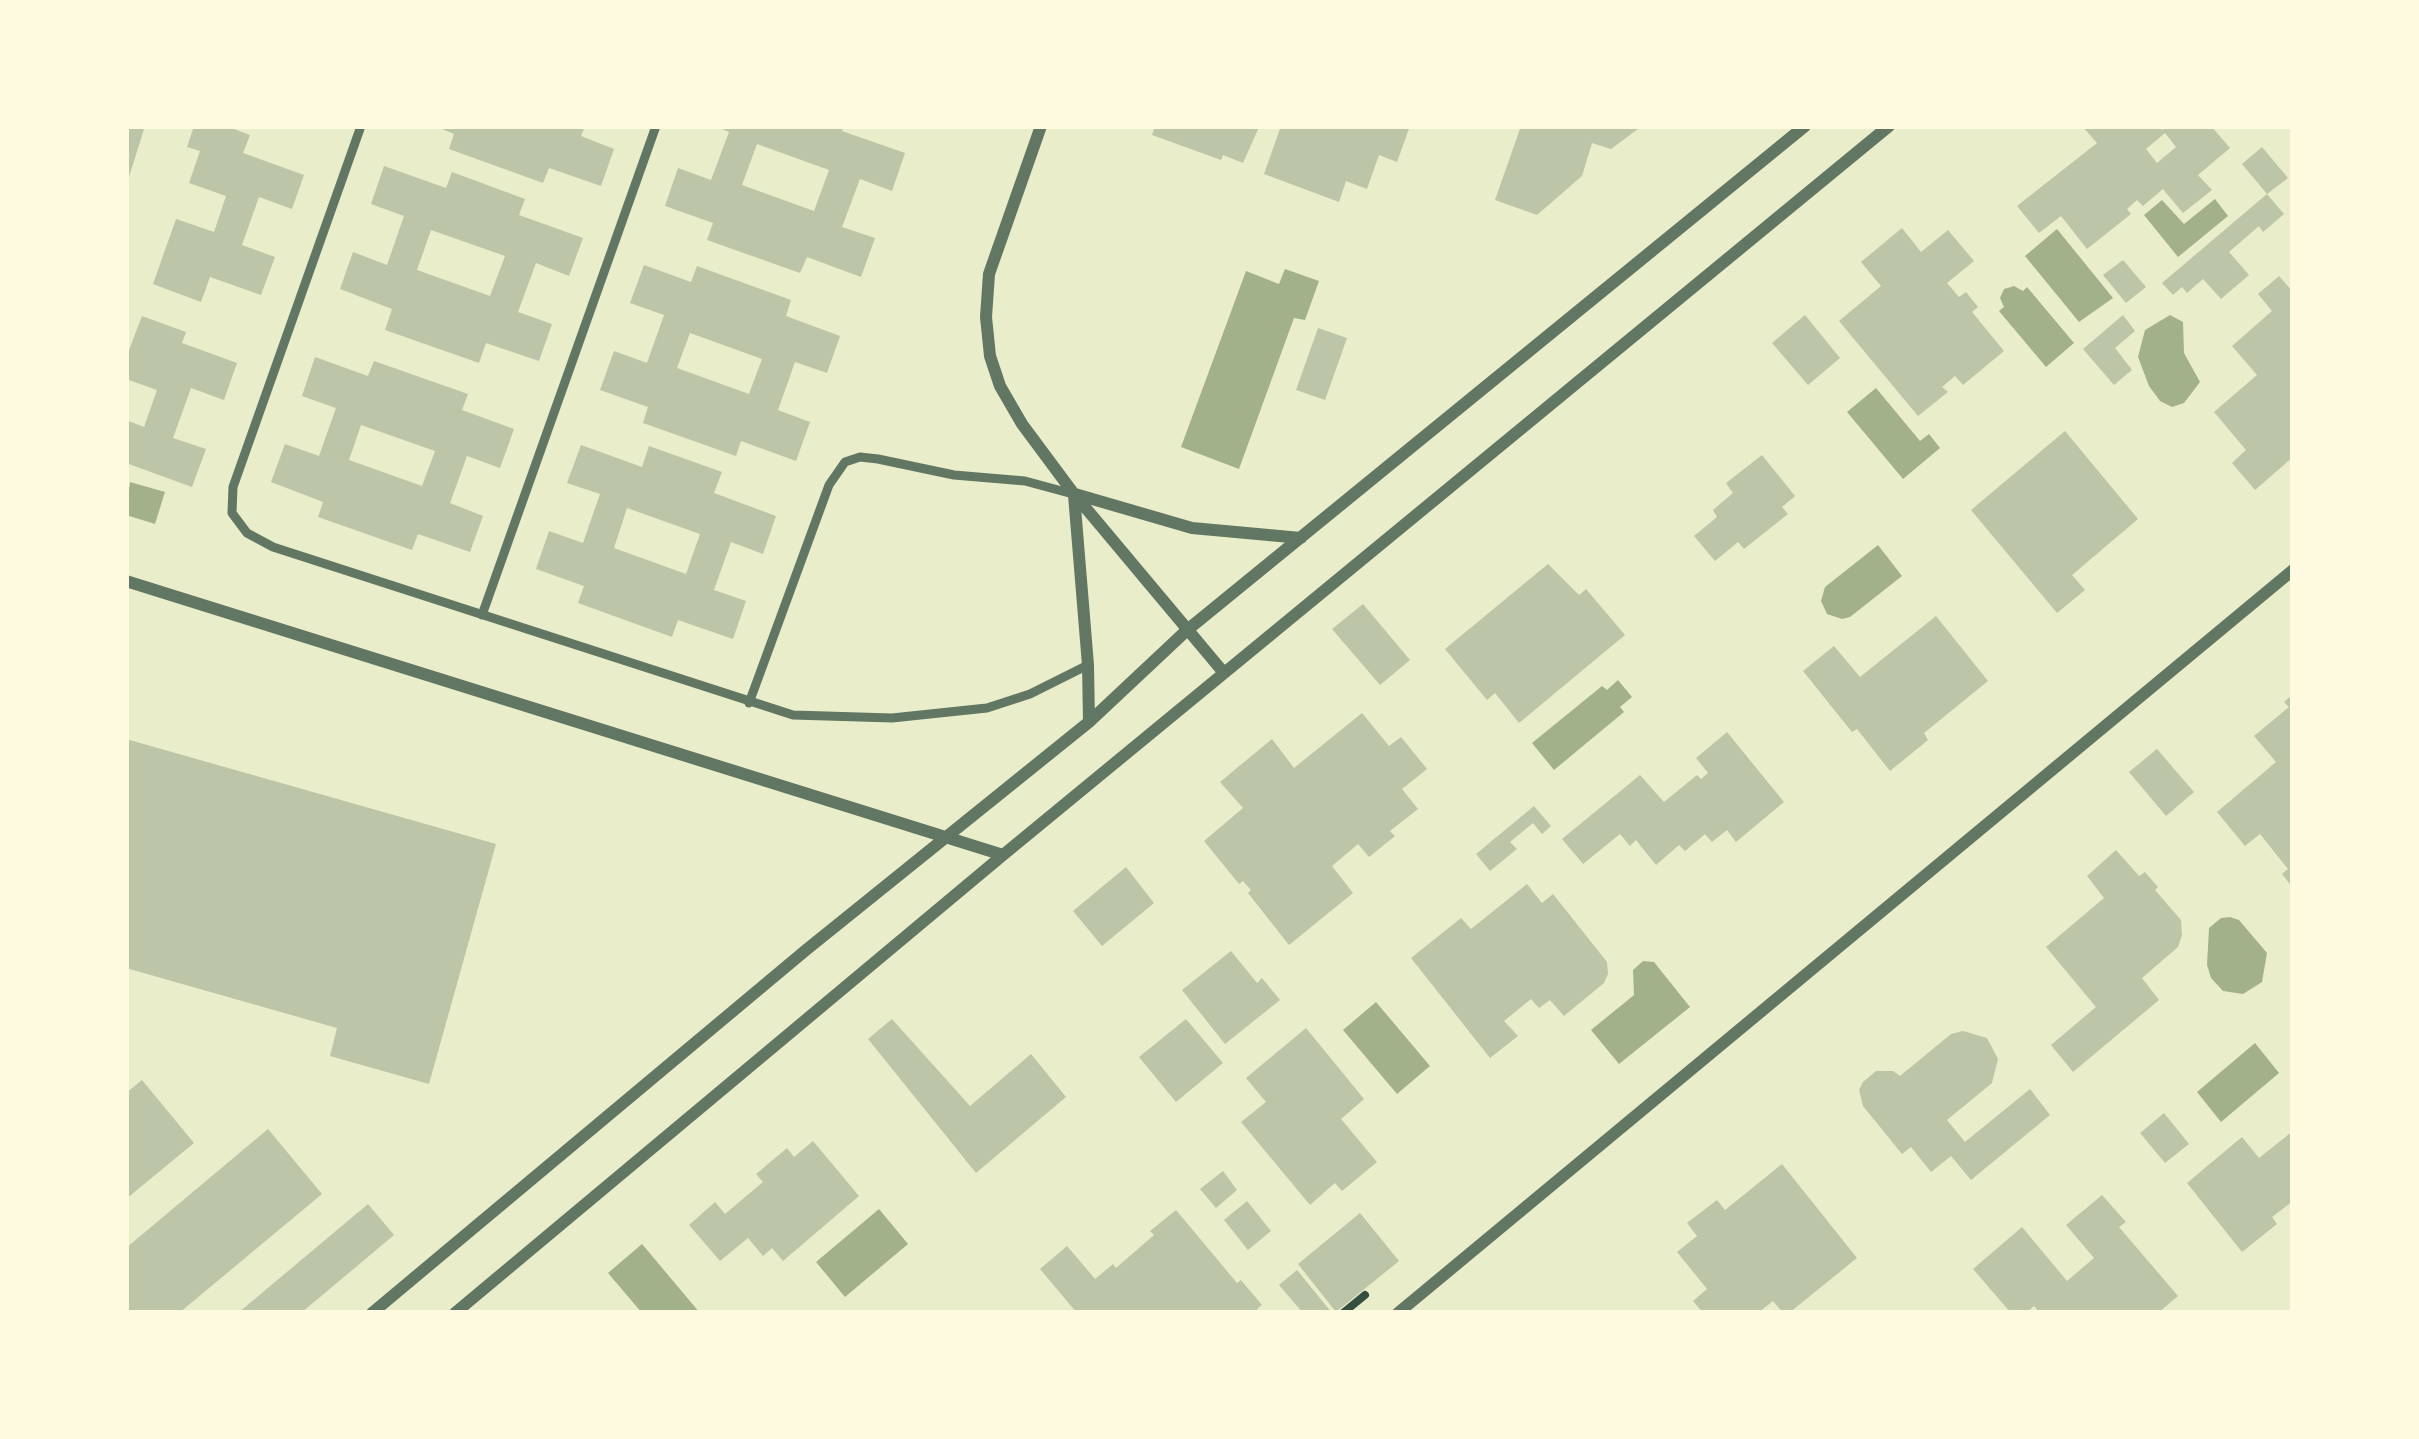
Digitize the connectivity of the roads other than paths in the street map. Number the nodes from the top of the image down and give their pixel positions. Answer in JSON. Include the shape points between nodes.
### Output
{"nodes":[{"id":1,"x":362,"y":126,"type":"edge"},
{"id":2,"x":656,"y":126,"type":"edge"},
{"id":3,"x":1041,"y":126,"type":"edge"},
{"id":4,"x":1805,"y":126,"type":"edge"},
{"id":5,"x":1889,"y":126,"type":"edge"},
{"id":6,"x":1073,"y":494,"type":"junction"},
{"id":7,"x":1303,"y":538,"type":"junction"},
{"id":8,"x":2293,"y":570,"type":"edge"},
{"id":9,"x":126,"y":581,"type":"edge"},
{"id":10,"x":482,"y":615,"type":"junction"},
{"id":11,"x":1186,"y":631,"type":"junction"},
{"id":12,"x":1088,"y":665,"type":"junction"},
{"id":13,"x":1224,"y":673,"type":"junction"},
{"id":14,"x":749,"y":703,"type":"junction"},
{"id":15,"x":1089,"y":722,"type":"junction"},
{"id":16,"x":947,"y":838,"type":"junction"},
{"id":17,"x":1003,"y":855,"type":"junction"},
{"id":18,"x":372,"y":1313,"type":"edge"},
{"id":19,"x":455,"y":1313,"type":"edge"},
{"id":20,"x":1399,"y":1313,"type":"edge"}],
"edges":[{"from":1,"to":10,"type":"lane","via":[[233,487],[232,513],[247,533],[274,547]]},
{"from":2,"to":10,"type":"lane"},
{"from":3,"to":6,"type":"street","via":[[989,274],[986,317],[1000,386]]},
{"from":4,"to":7,"type":"street"},
{"from":5,"to":13,"type":"street"},
{"from":6,"to":7,"type":"street","via":[[1222,533]]},
{"from":6,"to":11,"type":"street"},
{"from":6,"to":12,"type":"street"},
{"from":6,"to":14,"type":"lane","via":[[878,459],[845,462],[829,485]]},
{"from":7,"to":11,"type":"street"},
{"from":8,"to":20,"type":"street"},
{"from":9,"to":16,"type":"street"},
{"from":10,"to":14,"type":"lane"},
{"from":11,"to":13,"type":"street"},
{"from":11,"to":15,"type":"street"},
{"from":12,"to":14,"type":"lane","via":[[1030,694],[940,715],[812,716]]},
{"from":12,"to":15,"type":"street"},
{"from":13,"to":17,"type":"street"},
{"from":15,"to":16,"type":"street"},
{"from":16,"to":17,"type":"street"},
{"from":16,"to":18,"type":"street"},
{"from":17,"to":19,"type":"street"}]}
